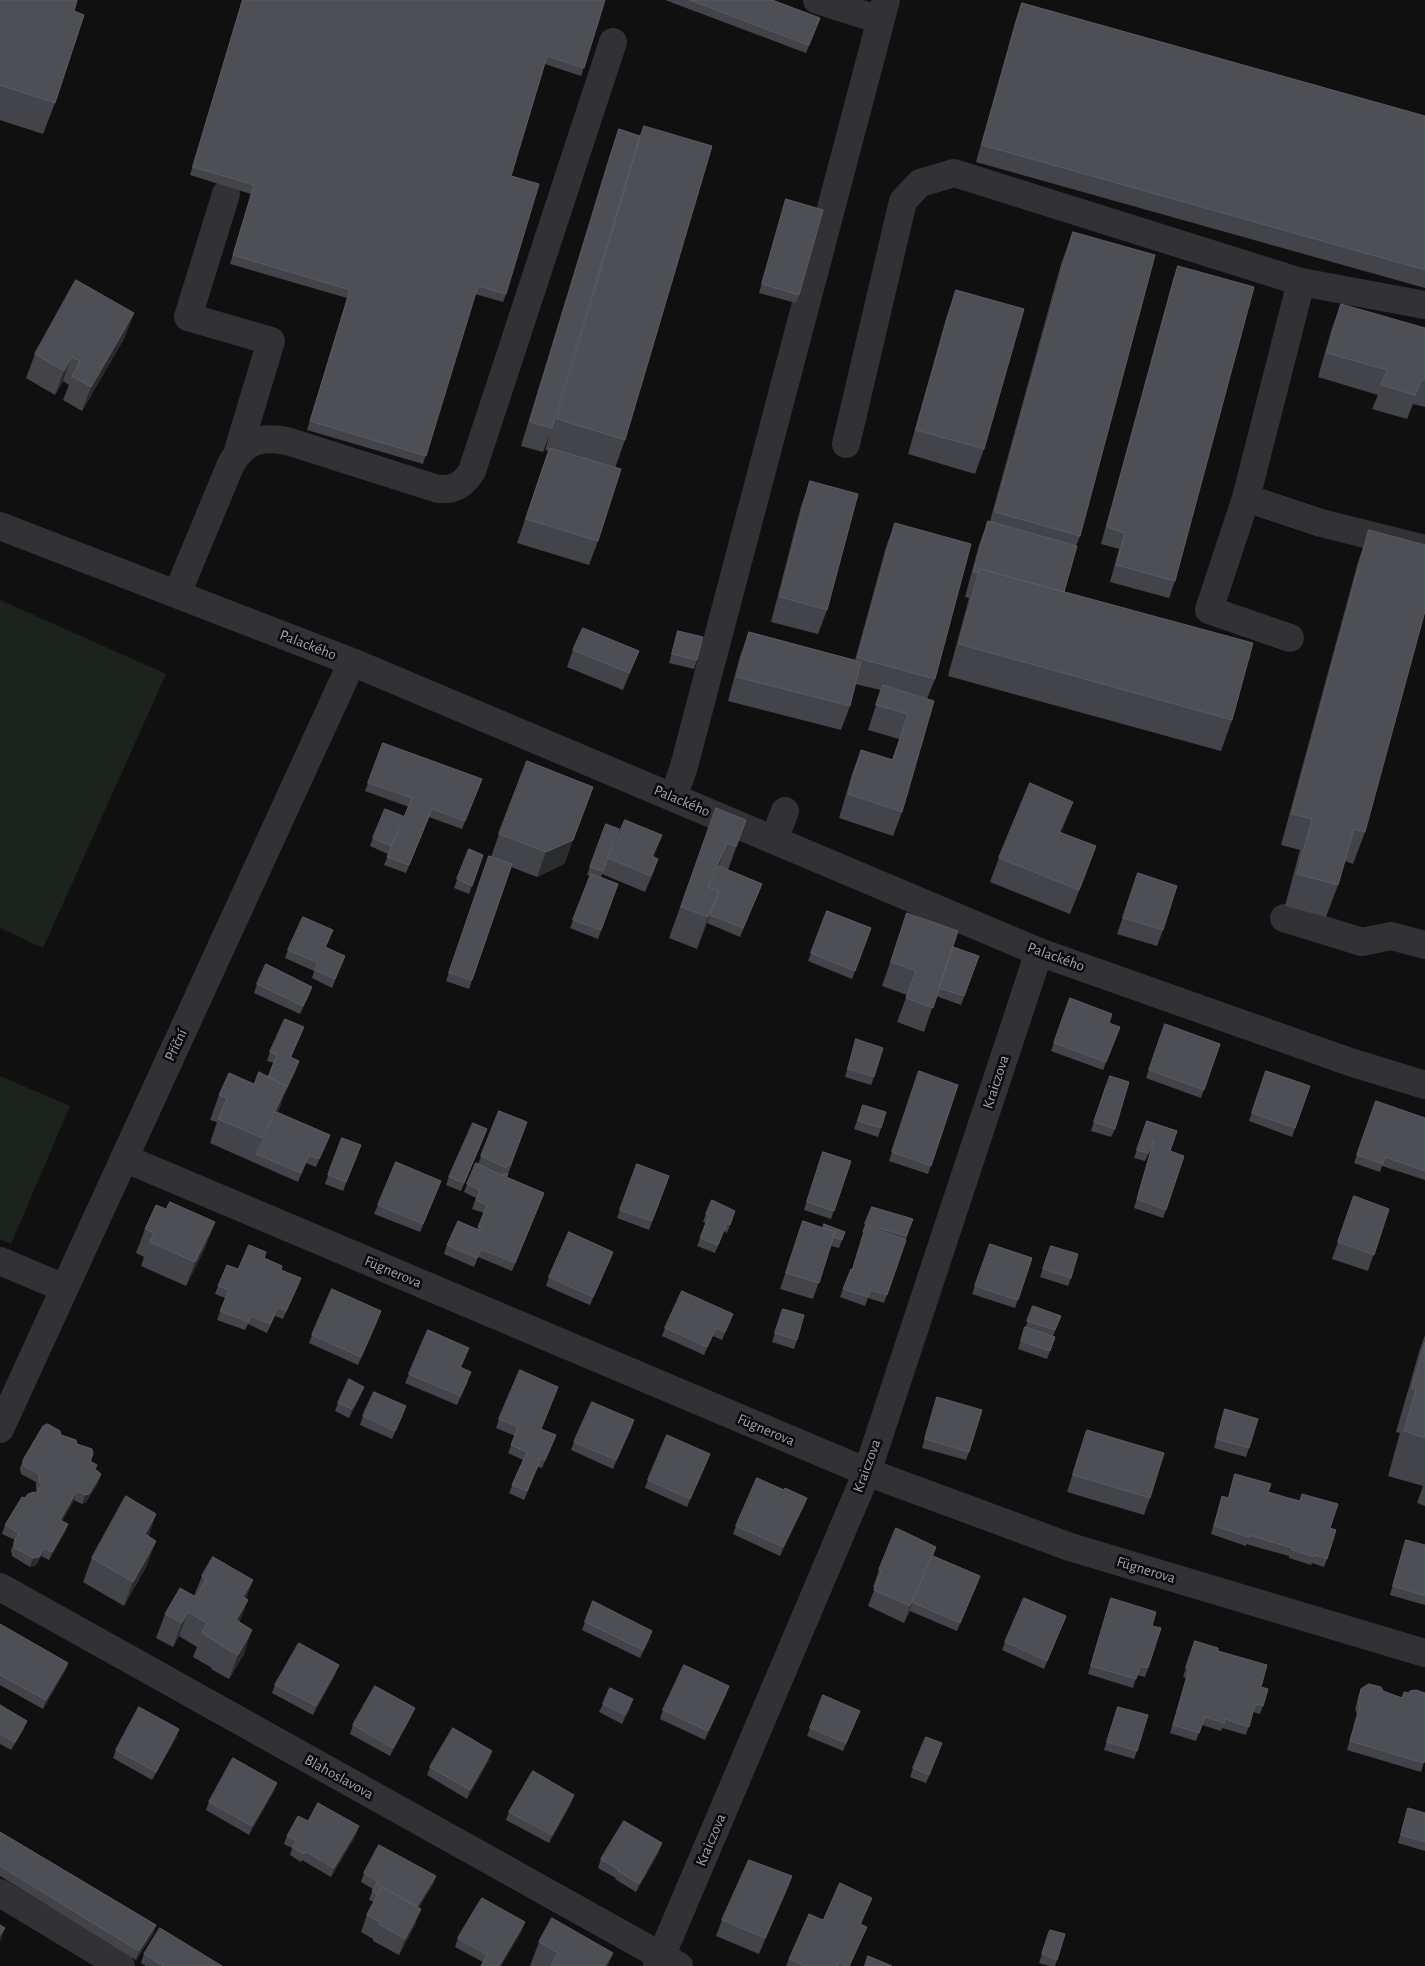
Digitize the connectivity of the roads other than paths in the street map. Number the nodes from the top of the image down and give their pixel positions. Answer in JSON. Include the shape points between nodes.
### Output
{"nodes":[{"id":1,"x":817,"y":0,"type":"edge"},
{"id":2,"x":883,"y":10,"type":"edge"},
{"id":3,"x":613,"y":42,"type":"dead end"},
{"id":4,"x":226,"y":194,"type":"dead end"},
{"id":5,"x":1301,"y":282,"type":"junction"},
{"id":6,"x":1425,"y":305,"type":"edge"},
{"id":7,"x":846,"y":444,"type":"dead end"},
{"id":8,"x":237,"y":454,"type":"junction"},
{"id":9,"x":1246,"y":498,"type":"junction"},
{"id":10,"x":0,"y":526,"type":"edge"},
{"id":11,"x":1425,"y":549,"type":"edge"},
{"id":12,"x":177,"y":594,"type":"junction"},
{"id":13,"x":1290,"y":638,"type":"dead end"},
{"id":14,"x":352,"y":662,"type":"junction"},
{"id":15,"x":673,"y":798,"type":"junction"},
{"id":16,"x":784,"y":811,"type":"dead end"},
{"id":17,"x":774,"y":840,"type":"junction"},
{"id":18,"x":1284,"y":918,"type":"dead end"},
{"id":19,"x":1425,"y":945,"type":"edge"},
{"id":20,"x":1038,"y":952,"type":"junction"},
{"id":21,"x":1425,"y":1085,"type":"edge"},
{"id":22,"x":124,"y":1158,"type":"junction"},
{"id":23,"x":0,"y":1261,"type":"edge"},
{"id":24,"x":64,"y":1288,"type":"junction"},
{"id":25,"x":0,"y":1429,"type":"edge"},
{"id":26,"x":867,"y":1472,"type":"junction"},
{"id":27,"x":0,"y":1587,"type":"edge"},
{"id":28,"x":1425,"y":1653,"type":"edge"},
{"id":29,"x":0,"y":1893,"type":"edge"},
{"id":30,"x":666,"y":1963,"type":"edge"},
{"id":31,"x":121,"y":1966,"type":"edge"}],
"edges":[{"from":1,"to":2,"type":"street"},
{"from":2,"to":15,"type":"street"},
{"from":3,"to":8,"type":"street","via":[[475,461],[460,486],[450,490],[438,488],[273,438],[253,441]]},
{"from":4,"to":8,"type":"street","via":[[188,317],[272,340]]},
{"from":5,"to":6,"type":"street"},
{"from":5,"to":7,"type":"street","via":[[954,173],[920,183],[903,202]]},
{"from":5,"to":9,"type":"street"},
{"from":8,"to":12,"type":"street"},
{"from":9,"to":11,"type":"street","via":[[1321,522]]},
{"from":9,"to":13,"type":"street","via":[[1209,610]]},
{"from":10,"to":12,"type":"street","name":"Palackého"},
{"from":12,"to":14,"type":"street","name":"Palackého"},
{"from":14,"to":15,"type":"street","name":"Palackého"},
{"from":14,"to":22,"type":"street","name":"Příční"},
{"from":15,"to":17,"type":"street","name":"Palackého"},
{"from":16,"to":17,"type":"street"},
{"from":17,"to":20,"type":"street","name":"Palackého"},
{"from":18,"to":19,"type":"street","via":[[1362,942],[1390,936]]},
{"from":20,"to":21,"type":"street","name":"Palackého","via":[[1350,1062]]},
{"from":20,"to":26,"type":"street","name":"Kraiczova"},
{"from":22,"to":24,"type":"street","name":"Příční"},
{"from":22,"to":26,"type":"street","name":"Fügnerova"},
{"from":23,"to":24,"type":"street"},
{"from":24,"to":25,"type":"street","name":"Příční"},
{"from":26,"to":28,"type":"street","name":"Fügnerova","via":[[1070,1548]]},
{"from":26,"to":30,"type":"street","name":"Kraiczova"},
{"from":27,"to":30,"type":"street","name":"Blahoslavova"},
{"from":29,"to":31,"type":"street"}]}
